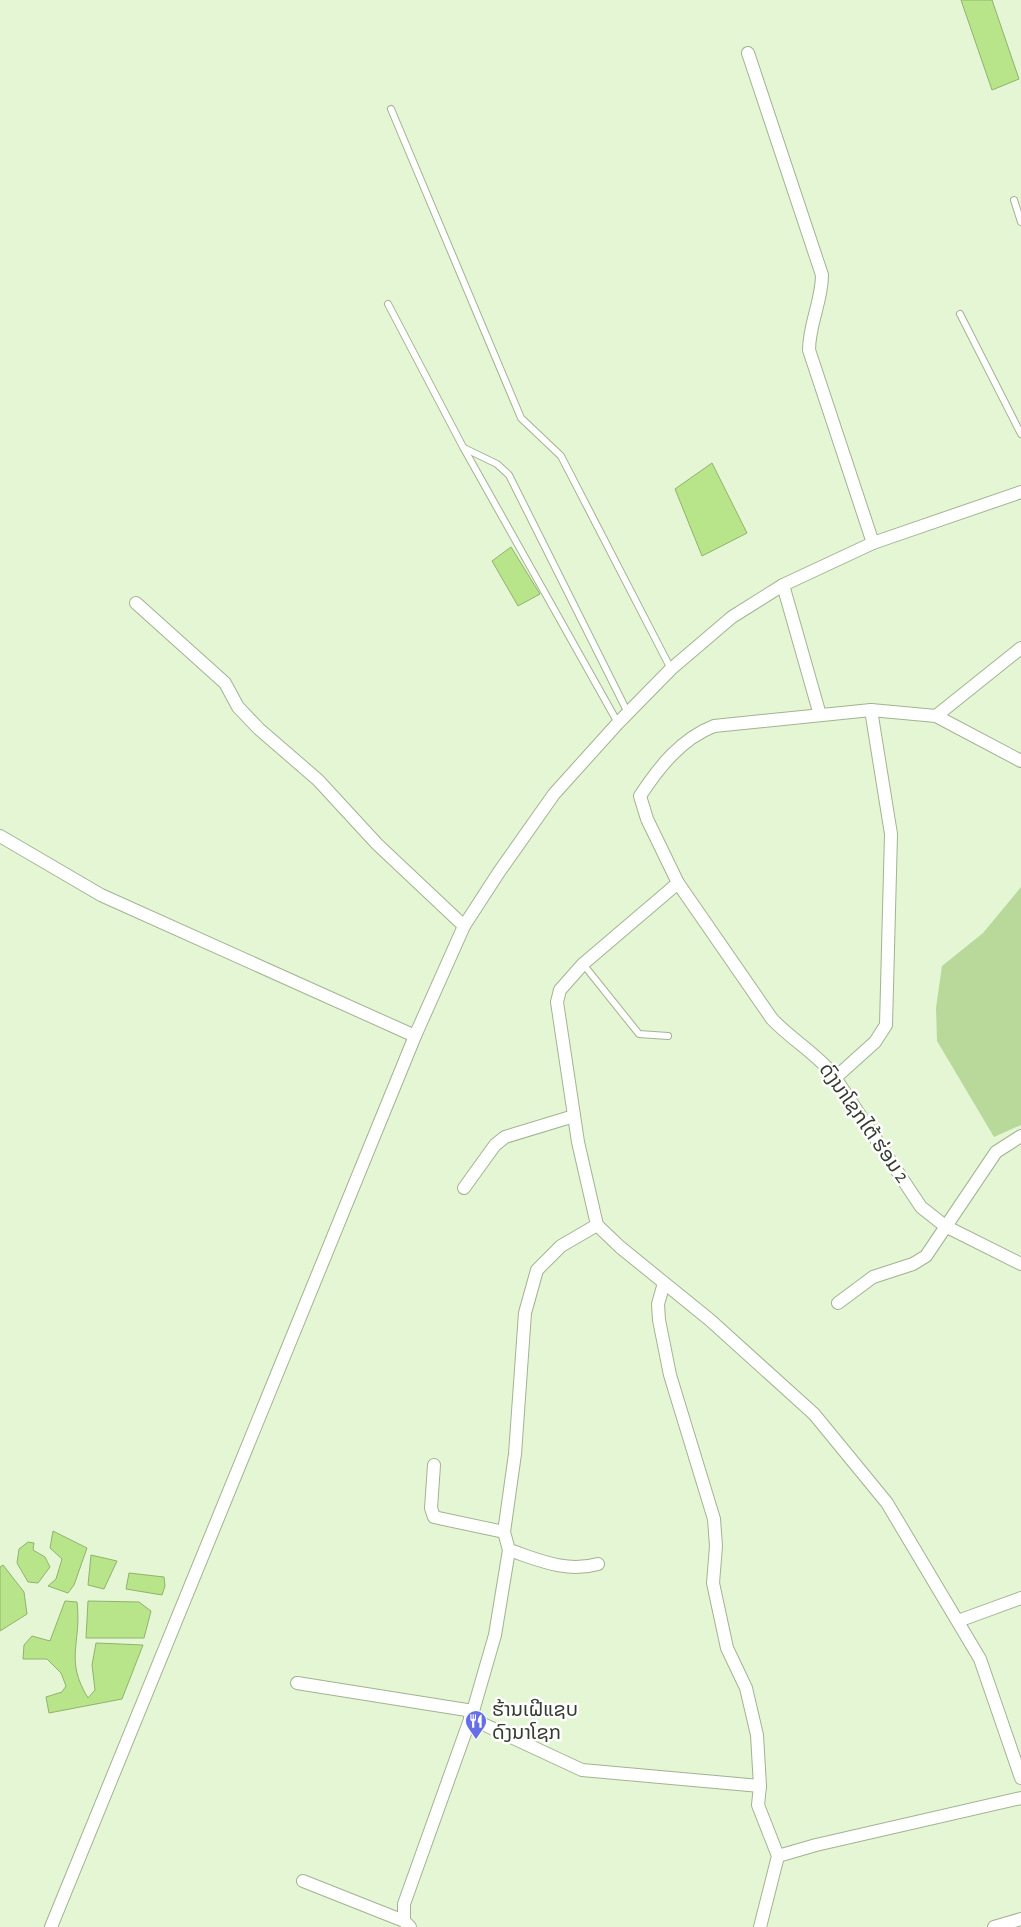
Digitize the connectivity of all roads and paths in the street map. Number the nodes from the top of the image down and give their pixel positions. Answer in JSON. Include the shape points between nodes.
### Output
{"nodes":[{"id":1,"x":748,"y":53,"type":"dead end"},
{"id":2,"x":391,"y":108,"type":"dead end"},
{"id":3,"x":1014,"y":200,"type":"dead end"},
{"id":4,"x":1021,"y":222,"type":"edge"},
{"id":5,"x":388,"y":304,"type":"dead end"},
{"id":6,"x":960,"y":314,"type":"dead end"},
{"id":7,"x":1021,"y":434,"type":"edge"},
{"id":8,"x":463,"y":447,"type":"junction"},
{"id":9,"x":1021,"y":492,"type":"edge"},
{"id":10,"x":873,"y":543,"type":"junction"},
{"id":11,"x":782,"y":585,"type":"junction"},
{"id":12,"x":136,"y":603,"type":"dead end"},
{"id":13,"x":1021,"y":648,"type":"edge"},
{"id":14,"x":671,"y":669,"type":"junction"},
{"id":15,"x":871,"y":710,"type":"junction"},
{"id":16,"x":628,"y":713,"type":"junction"},
{"id":17,"x":820,"y":715,"type":"junction"},
{"id":18,"x":936,"y":716,"type":"junction"},
{"id":19,"x":618,"y":723,"type":"junction"},
{"id":20,"x":1021,"y":761,"type":"edge"},
{"id":21,"x":0,"y":836,"type":"edge"},
{"id":22,"x":678,"y":882,"type":"junction"},
{"id":23,"x":464,"y":926,"type":"junction"},
{"id":24,"x":583,"y":964,"type":"junction"},
{"id":25,"x":415,"y":1036,"type":"junction"},
{"id":26,"x":668,"y":1036,"type":"dead end"},
{"id":27,"x":836,"y":1078,"type":"junction"},
{"id":28,"x":574,"y":1116,"type":"junction"},
{"id":29,"x":1021,"y":1136,"type":"edge"},
{"id":30,"x":464,"y":1188,"type":"dead end"},
{"id":31,"x":597,"y":1225,"type":"junction"},
{"id":32,"x":945,"y":1226,"type":"junction"},
{"id":33,"x":1021,"y":1264,"type":"edge"},
{"id":34,"x":664,"y":1283,"type":"junction"},
{"id":35,"x":838,"y":1303,"type":"dead end"},
{"id":36,"x":434,"y":1465,"type":"dead end"},
{"id":37,"x":504,"y":1532,"type":"junction"},
{"id":38,"x":509,"y":1550,"type":"junction"},
{"id":39,"x":598,"y":1564,"type":"dead end"},
{"id":40,"x":1021,"y":1598,"type":"edge"},
{"id":41,"x":958,"y":1621,"type":"junction"},
{"id":42,"x":297,"y":1683,"type":"dead end"},
{"id":43,"x":472,"y":1715,"type":"junction"},
{"id":44,"x":1021,"y":1778,"type":"edge"},
{"id":45,"x":760,"y":1786,"type":"junction"},
{"id":46,"x":1021,"y":1798,"type":"edge"},
{"id":47,"x":778,"y":1856,"type":"junction"},
{"id":48,"x":304,"y":1882,"type":"dead end"},
{"id":49,"x":1021,"y":1919,"type":"edge"},
{"id":50,"x":407,"y":1924,"type":"edge"},
{"id":51,"x":51,"y":1927,"type":"edge"},
{"id":52,"x":760,"y":1927,"type":"edge"},
{"id":53,"x":994,"y":1927,"type":"edge"}],
"edges":[{"from":1,"to":10,"type":"street","via":[[822,275],[822,292],[809,338],[809,350]]},
{"from":2,"to":14,"type":"lane","via":[[521,418],[561,456]]},
{"from":3,"to":4,"type":"lane"},
{"from":5,"to":8,"type":"lane"},
{"from":6,"to":7,"type":"lane"},
{"from":8,"to":16,"type":"lane","via":[[497,464],[509,475]]},
{"from":8,"to":19,"type":"lane"},
{"from":9,"to":10,"type":"street"},
{"from":10,"to":11,"type":"street"},
{"from":11,"to":14,"type":"street","via":[[732,616]]},
{"from":11,"to":17,"type":"street"},
{"from":12,"to":23,"type":"street","via":[[225,682],[238,707],[259,729],[318,780],[377,844]]},
{"from":13,"to":18,"type":"street"},
{"from":14,"to":16,"type":"street"},
{"from":15,"to":17,"type":"street"},
{"from":15,"to":18,"type":"street"},
{"from":15,"to":27,"type":"street","via":[[891,834],[886,1025],[874,1042]]},
{"from":16,"to":19,"type":"street"},
{"from":17,"to":22,"type":"street","name":"ດົງນາໂຊກໄຕ້ ຮ່ອມ 2","via":[[714,726],[695,734],[656,771],[640,796],[647,819]]},
{"from":18,"to":20,"type":"street"},
{"from":19,"to":23,"type":"street","via":[[554,794]]},
{"from":21,"to":25,"type":"street","via":[[101,895]]},
{"from":22,"to":24,"type":"street"},
{"from":22,"to":27,"type":"street","name":"ດົງນາໂຊກໄຕ້ ຮ່ອມ 2","via":[[772,1019],[786,1034],[820,1059]]},
{"from":23,"to":25,"type":"street"},
{"from":24,"to":26,"type":"lane","via":[[639,1034]]},
{"from":24,"to":28,"type":"street","via":[[560,990],[557,1002]]},
{"from":25,"to":51,"type":"street"},
{"from":27,"to":32,"type":"street","name":"ດົງນາໂຊກໄຕ້ ຮ່ອມ 2","via":[[921,1207]]},
{"from":28,"to":30,"type":"street","via":[[505,1137],[495,1145]]},
{"from":28,"to":31,"type":"street"},
{"from":29,"to":32,"type":"street","via":[[996,1152]]},
{"from":31,"to":34,"type":"street"},
{"from":31,"to":37,"type":"street","via":[[560,1246],[537,1270],[525,1313],[515,1454]]},
{"from":32,"to":33,"type":"street","name":"ດົງນາໂຊກໄຕ້ ຮ່ອມ 2"},
{"from":32,"to":35,"type":"street","via":[[926,1256],[913,1264],[873,1277]]},
{"from":34,"to":41,"type":"street","via":[[814,1414],[887,1503]]},
{"from":34,"to":45,"type":"street","via":[[658,1304],[659,1320],[670,1375],[714,1519],[713,1583],[727,1648],[746,1688],[757,1735]]},
{"from":36,"to":37,"type":"street","via":[[431,1508],[434,1517]]},
{"from":37,"to":38,"type":"street"},
{"from":38,"to":39,"type":"street","via":[[565,1568]]},
{"from":38,"to":43,"type":"street","via":[[495,1636]]},
{"from":40,"to":41,"type":"street"},
{"from":41,"to":44,"type":"street","via":[[980,1659]]},
{"from":42,"to":43,"type":"street"},
{"from":43,"to":45,"type":"street","via":[[582,1770]]},
{"from":43,"to":50,"type":"street","via":[[404,1904]]},
{"from":45,"to":47,"type":"street","via":[[758,1805]]},
{"from":46,"to":47,"type":"street"},
{"from":47,"to":52,"type":"street"},
{"from":48,"to":50,"type":"street"},
{"from":49,"to":53,"type":"street"}]}
